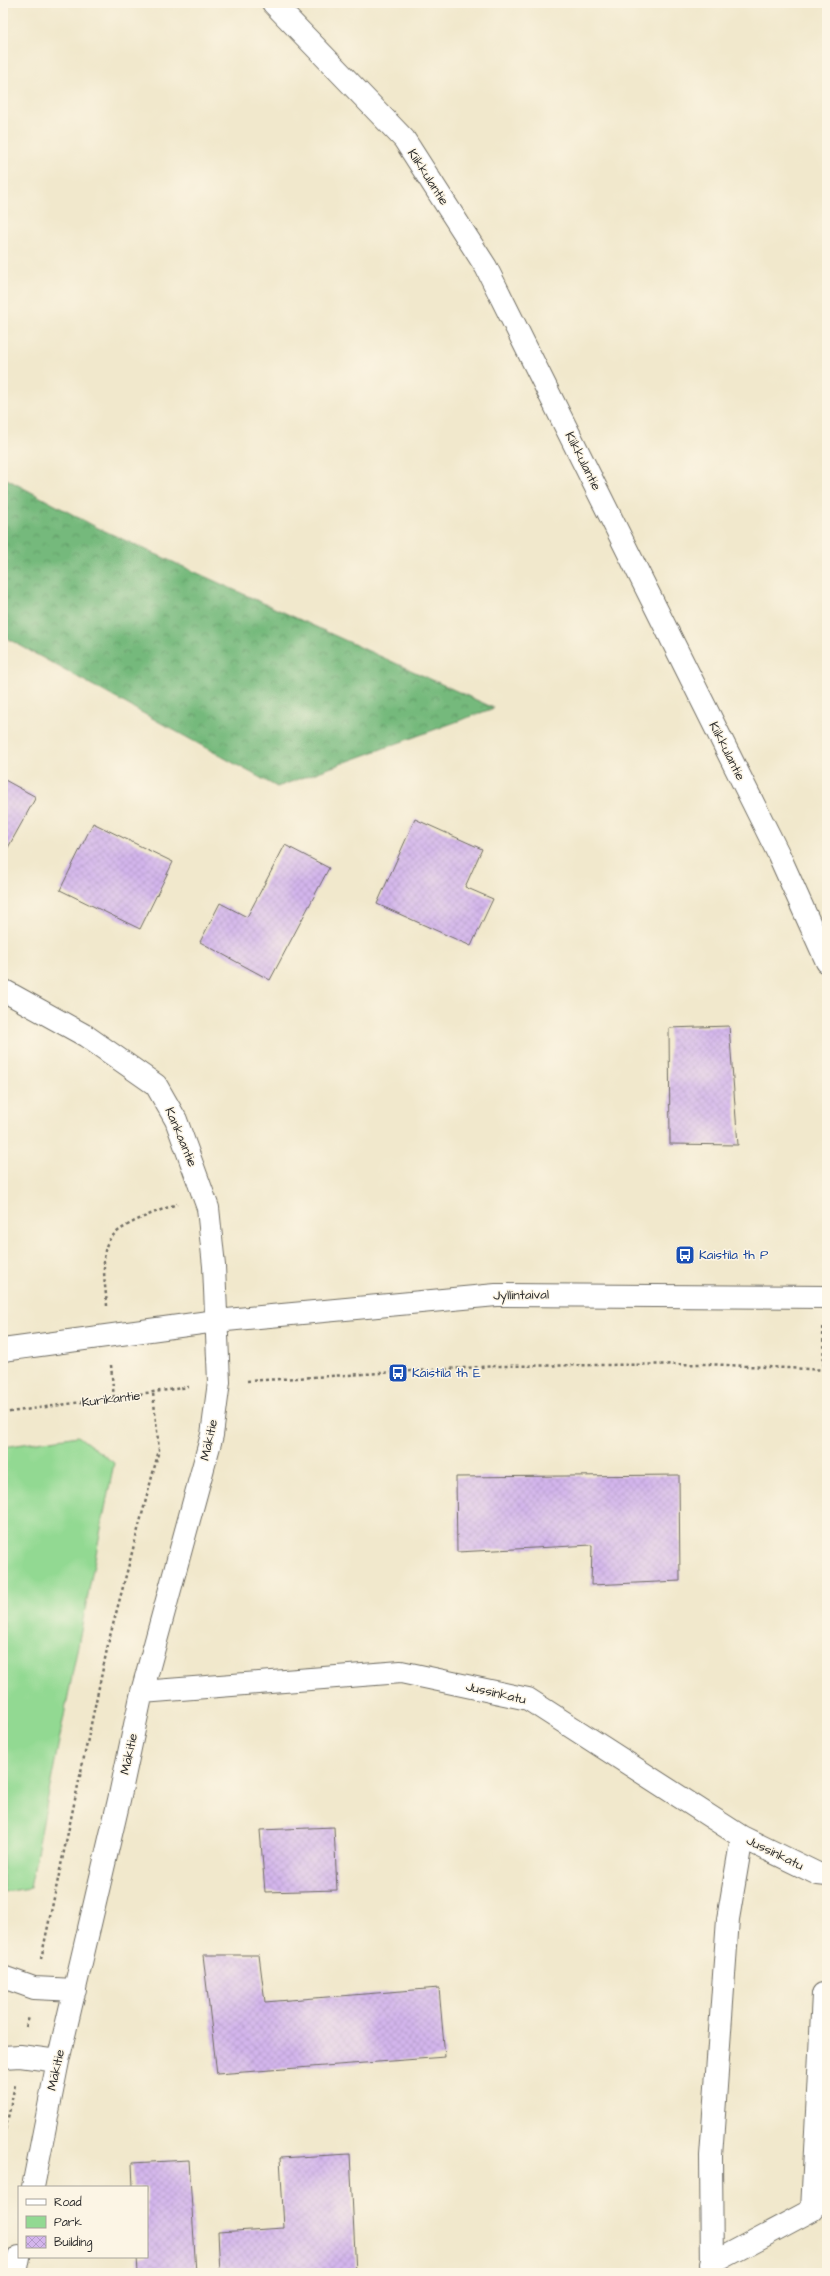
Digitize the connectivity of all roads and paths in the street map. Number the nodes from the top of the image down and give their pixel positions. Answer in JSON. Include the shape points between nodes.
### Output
{"nodes":[{"id":1,"x":273,"y":3,"type":"edge"},
{"id":2,"x":827,"y":962,"type":"edge"},
{"id":3,"x":3,"y":990,"type":"edge"},
{"id":4,"x":204,"y":1195,"type":"junction"},
{"id":5,"x":825,"y":1296,"type":"edge"},
{"id":6,"x":216,"y":1321,"type":"junction"},
{"id":7,"x":109,"y":1335,"type":"junction"},
{"id":8,"x":3,"y":1350,"type":"edge"},
{"id":9,"x":825,"y":1370,"type":"edge"},
{"id":10,"x":219,"y":1382,"type":"junction"},
{"id":11,"x":153,"y":1394,"type":"junction"},
{"id":12,"x":114,"y":1399,"type":"junction"},
{"id":13,"x":3,"y":1413,"type":"edge"},
{"id":14,"x":142,"y":1692,"type":"junction"},
{"id":15,"x":742,"y":1837,"type":"junction"},
{"id":16,"x":827,"y":1876,"type":"edge"},
{"id":17,"x":3,"y":1977,"type":"edge"},
{"id":18,"x":34,"y":1988,"type":"junction"},
{"id":19,"x":75,"y":1990,"type":"junction"},
{"id":20,"x":827,"y":1994,"type":"edge"},
{"id":21,"x":12,"y":2057,"type":"edge"},
{"id":22,"x":58,"y":2062,"type":"junction"},
{"id":23,"x":3,"y":2142,"type":"edge"},
{"id":24,"x":33,"y":2186,"type":"edge"},
{"id":25,"x":19,"y":2258,"type":"edge"},
{"id":26,"x":712,"y":2268,"type":"edge"},
{"id":27,"x":16,"y":2273,"type":"edge"}],
"edges":[{"from":1,"to":2,"type":"street","name":"Kiikkulantie","via":[[404,139],[486,267],[778,853]]},
{"from":3,"to":4,"type":"street","name":"Kankaantie","via":[[86,1036],[156,1085],[176,1120]]},
{"from":4,"to":6,"type":"street","name":"Kankaantie","via":[[208,1208],[214,1266]]},
{"from":4,"to":7,"type":"path","via":[[159,1211],[124,1228],[107,1243],[104,1263]]},
{"from":5,"to":6,"type":"street","name":"Jyllintaival","via":[[496,1295]]},
{"from":5,"to":9,"type":"path"},
{"from":6,"to":7,"type":"street"},
{"from":6,"to":10,"type":"street","name":"Mäkitie"},
{"from":7,"to":8,"type":"street"},
{"from":7,"to":12,"type":"path"},
{"from":9,"to":10,"type":"path","via":[[707,1364],[497,1366],[306,1379]]},
{"from":10,"to":11,"type":"path","name":"Kurikantie"},
{"from":10,"to":14,"type":"street","name":"Mäkitie","via":[[212,1435]]},
{"from":11,"to":12,"type":"path","name":"Kurikantie"},
{"from":11,"to":18,"type":"path","via":[[159,1450],[109,1640]]},
{"from":12,"to":13,"type":"path","name":"Kurikantie"},
{"from":14,"to":15,"type":"street","name":"Jussinkatu","via":[[401,1672],[528,1699]]},
{"from":14,"to":19,"type":"street","name":"Mäkitie"},
{"from":15,"to":16,"type":"street","name":"Jussinkatu"},
{"from":15,"to":26,"type":"street","via":[[727,1927],[712,2156]]},
{"from":17,"to":18,"type":"street"},
{"from":18,"to":19,"type":"street"},
{"from":18,"to":21,"type":"path"},
{"from":19,"to":22,"type":"street","name":"Mäkitie"},
{"from":20,"to":26,"type":"street","via":[[824,1994],[812,2210]]},
{"from":21,"to":22,"type":"street"},
{"from":21,"to":23,"type":"path"},
{"from":22,"to":24,"type":"street","name":"Mäkitie"},
{"from":25,"to":27,"type":"street"}]}
